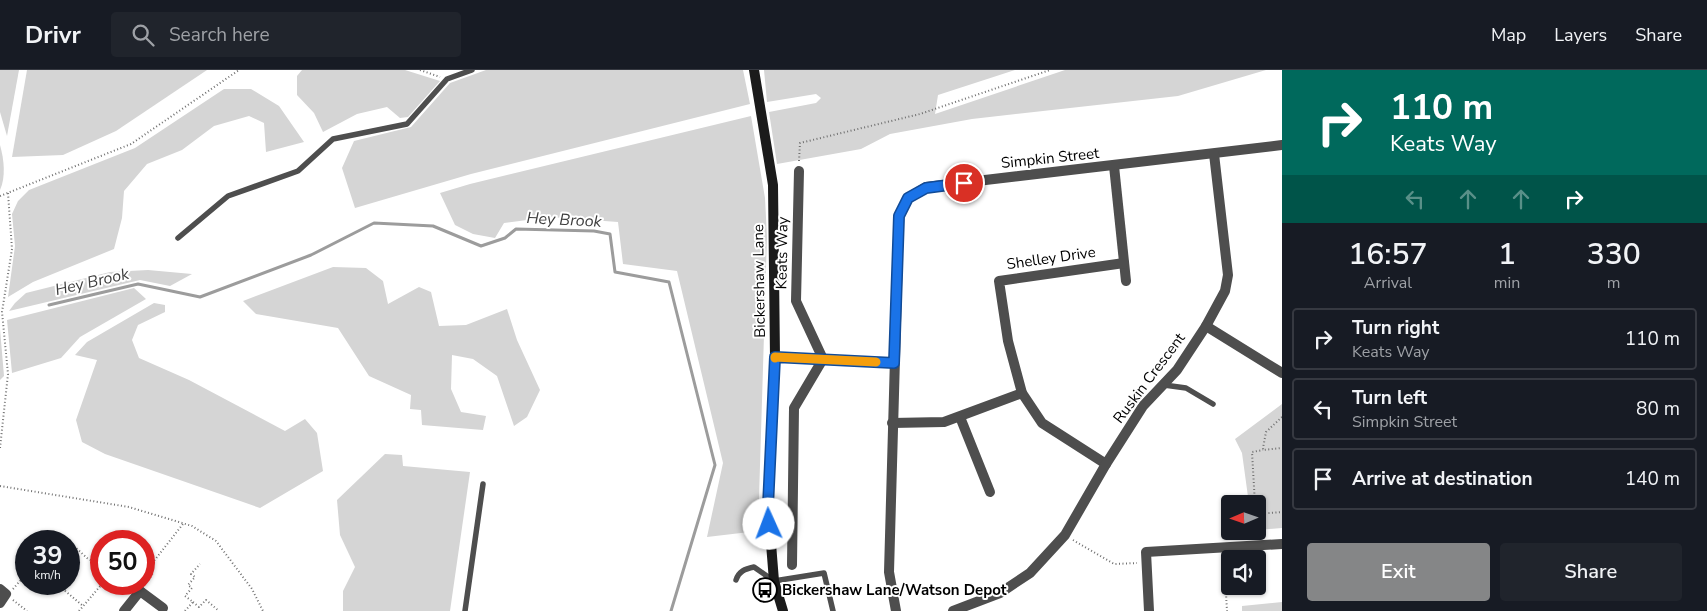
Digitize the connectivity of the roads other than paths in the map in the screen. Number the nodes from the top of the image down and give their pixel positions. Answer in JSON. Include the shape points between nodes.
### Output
{"nodes":[{"id":1,"x":472,"y":70,"type":"edge"},
{"id":2,"x":754,"y":70,"type":"edge"},
{"id":3,"x":1282,"y":145,"type":"edge"},
{"id":4,"x":1214,"y":154,"type":"junction"},
{"id":5,"x":1114,"y":166,"type":"junction"},
{"id":6,"x":799,"y":171,"type":"road end"},
{"id":7,"x":178,"y":238,"type":"dead end"},
{"id":8,"x":1124,"y":263,"type":"junction"},
{"id":9,"x":1126,"y":281,"type":"dead end"},
{"id":10,"x":1206,"y":326,"type":"junction"},
{"id":11,"x":775,"y":357,"type":"junction"},
{"id":12,"x":823,"y":359,"type":"junction"},
{"id":13,"x":894,"y":363,"type":"junction"},
{"id":14,"x":1282,"y":373,"type":"edge"},
{"id":15,"x":1164,"y":385,"type":"junction"},
{"id":16,"x":1022,"y":392,"type":"junction"},
{"id":17,"x":1212,"y":404,"type":"dead end"},
{"id":18,"x":960,"y":417,"type":"junction"},
{"id":19,"x":892,"y":423,"type":"junction"},
{"id":20,"x":1106,"y":464,"type":"junction"},
{"id":21,"x":483,"y":484,"type":"dead end"},
{"id":22,"x":990,"y":492,"type":"dead end"},
{"id":23,"x":1282,"y":544,"type":"edge"},
{"id":24,"x":792,"y":565,"type":"dead end"},
{"id":25,"x":736,"y":580,"type":"dead end"},
{"id":26,"x":774,"y":581,"type":"junction"},
{"id":27,"x":137,"y":595,"type":"edge"},
{"id":28,"x":145,"y":595,"type":"edge"},
{"id":29,"x":163,"y":608,"type":"dead end"},
{"id":30,"x":124,"y":611,"type":"edge"},
{"id":31,"x":465,"y":611,"type":"edge"},
{"id":32,"x":783,"y":611,"type":"edge"},
{"id":33,"x":833,"y":611,"type":"edge"},
{"id":34,"x":896,"y":611,"type":"edge"},
{"id":35,"x":953,"y":611,"type":"edge"},
{"id":36,"x":1148,"y":611,"type":"edge"}],
"edges":[{"from":1,"to":7,"type":"lane","via":[[447,79],[407,124],[333,139],[298,171],[228,196]]},
{"from":2,"to":11,"type":"main road","name":"Bickershaw Lane","via":[[773,185]]},
{"from":3,"to":4,"type":"street","name":"Simpkin Street"},
{"from":4,"to":5,"type":"street","name":"Simpkin Street"},
{"from":4,"to":10,"type":"street","name":"Ruskin Crescent","via":[[1228,275],[1225,291]]},
{"from":5,"to":8,"type":"street"},
{"from":5,"to":13,"type":"street","name":"Simpkin Street","via":[[926,188],[908,198],[899,216]]},
{"from":6,"to":12,"type":"street","name":"Keats Way","via":[[796,301]]},
{"from":8,"to":9,"type":"street"},
{"from":8,"to":16,"type":"street","name":"Shelley Drive","via":[[999,281],[1008,341]]},
{"from":10,"to":14,"type":"street"},
{"from":10,"to":15,"type":"street","name":"Ruskin Crescent"},
{"from":11,"to":12,"type":"street"},
{"from":11,"to":26,"type":"main road","name":"Bickershaw Lane","via":[[768,506]]},
{"from":12,"to":13,"type":"street"},
{"from":12,"to":24,"type":"street","via":[[794,408]]},
{"from":13,"to":19,"type":"street","name":"Simpkin Street"},
{"from":15,"to":17,"type":"lane","via":[[1186,388]]},
{"from":15,"to":20,"type":"street","name":"Ruskin Crescent","via":[[1143,406]]},
{"from":16,"to":18,"type":"street"},
{"from":16,"to":20,"type":"street","name":"Shelley Drive","via":[[1042,423]]},
{"from":18,"to":19,"type":"street","via":[[944,422]]},
{"from":18,"to":22,"type":"street"},
{"from":19,"to":34,"type":"street","name":"Simpkin Street","via":[[889,572]]},
{"from":20,"to":35,"type":"street","name":"Ruskin Crescent","via":[[1065,535],[1030,573],[1000,593]]},
{"from":21,"to":31,"type":"lane"},
{"from":23,"to":36,"type":"street","via":[[1146,557]]},
{"from":25,"to":26,"type":"lane","via":[[745,569],[754,567]]},
{"from":26,"to":32,"type":"main road","name":"Bickershaw Lane"},
{"from":26,"to":33,"type":"lane","via":[[824,573]]},
{"from":27,"to":30,"type":"street"},
{"from":28,"to":29,"type":"street"}]}
